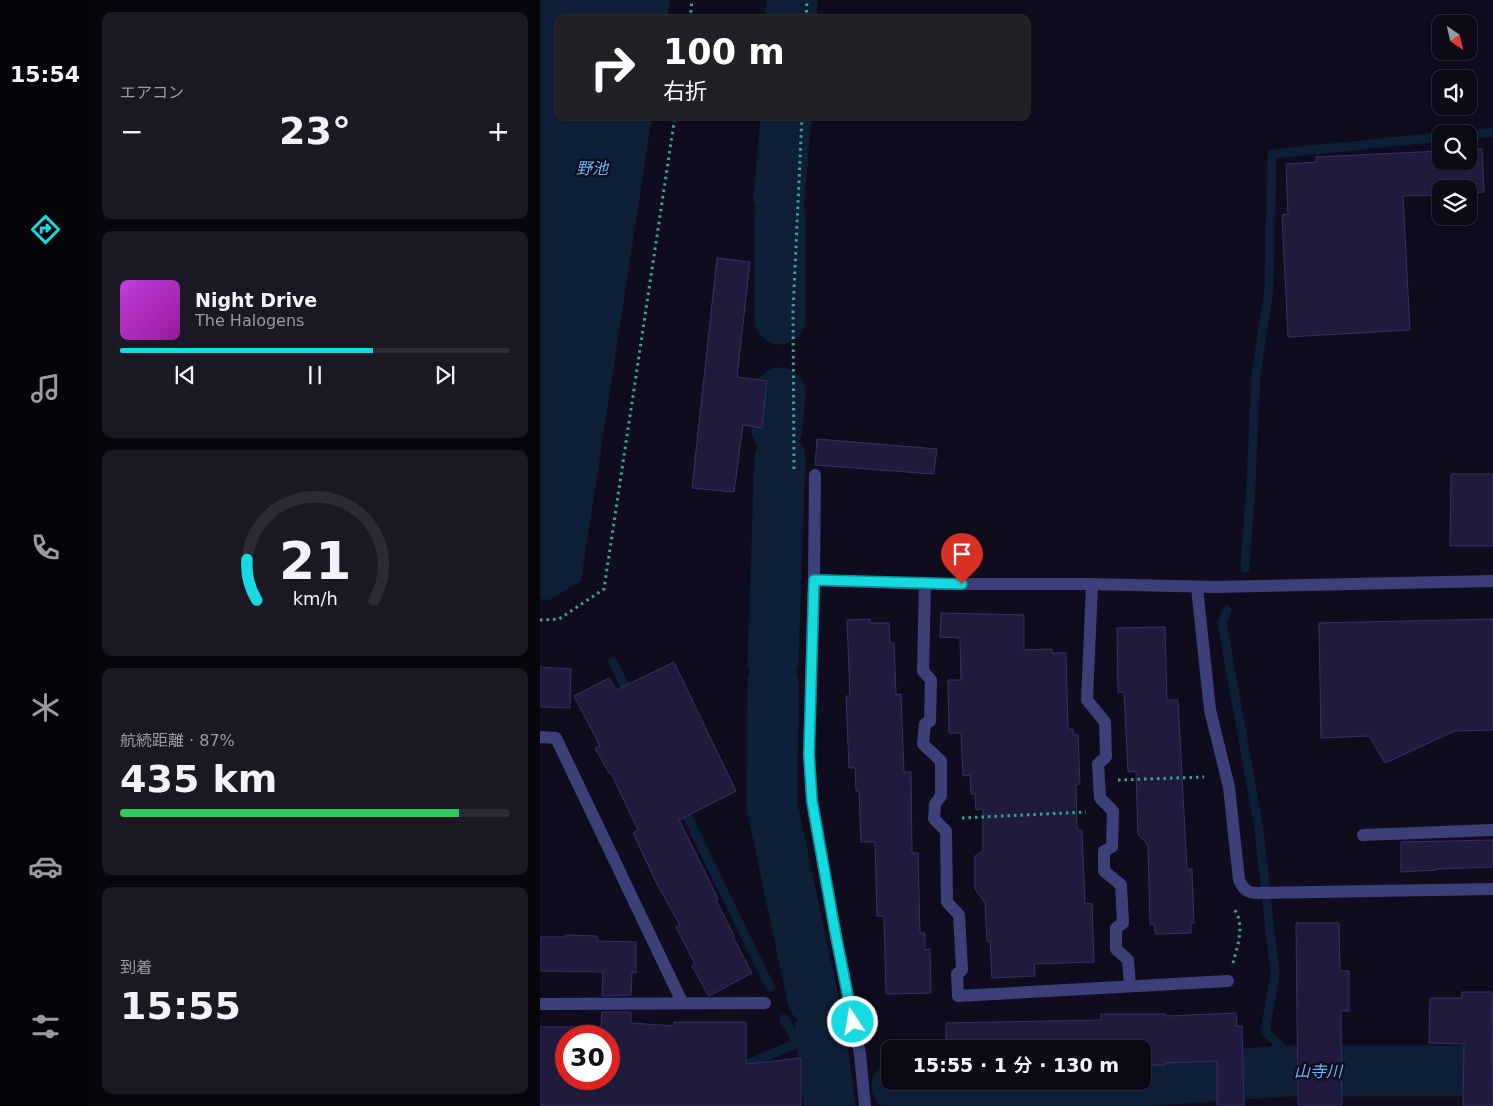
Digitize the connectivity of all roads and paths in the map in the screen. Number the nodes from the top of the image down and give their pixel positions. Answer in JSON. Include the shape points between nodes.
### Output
{"nodes":[{"id":1,"x":692,"y":0,"type":"edge"},
{"id":2,"x":807,"y":0,"type":"edge"},
{"id":3,"x":690,"y":15,"type":"edge"},
{"id":4,"x":806,"y":15,"type":"edge"},
{"id":5,"x":674,"y":120,"type":"edge"},
{"id":6,"x":802,"y":120,"type":"edge"},
{"id":7,"x":794,"y":471,"type":"dead end"},
{"id":8,"x":815,"y":475,"type":"dead end"},
{"id":9,"x":814,"y":580,"type":"junction"},
{"id":10,"x":1493,"y":582,"type":"edge"},
{"id":11,"x":925,"y":584,"type":"junction"},
{"id":12,"x":1092,"y":584,"type":"junction"},
{"id":13,"x":1197,"y":587,"type":"junction"},
{"id":14,"x":540,"y":620,"type":"edge"},
{"id":15,"x":540,"y":737,"type":"edge"},
{"id":16,"x":1210,"y":777,"type":"dead end"},
{"id":17,"x":1100,"y":781,"type":"junction"},
{"id":18,"x":1113,"y":811,"type":"junction"},
{"id":19,"x":934,"y":820,"type":"junction"},
{"id":20,"x":1493,"y":830,"type":"edge"},
{"id":21,"x":1363,"y":835,"type":"dead end"},
{"id":22,"x":1493,"y":889,"type":"edge"},
{"id":23,"x":1228,"y":981,"type":"dead end"},
{"id":24,"x":1130,"y":986,"type":"junction"},
{"id":25,"x":682,"y":1002,"type":"junction"},
{"id":26,"x":765,"y":1002,"type":"dead end"},
{"id":27,"x":540,"y":1004,"type":"edge"},
{"id":28,"x":864,"y":1106,"type":"edge"}],
"edges":[{"from":1,"to":3,"type":"path"},
{"from":2,"to":4,"type":"path"},
{"from":5,"to":14,"type":"path","via":[[604,589],[559,619]]},
{"from":6,"to":7,"type":"path","via":[[794,312]]},
{"from":8,"to":9,"type":"street"},
{"from":9,"to":11,"type":"street"},
{"from":9,"to":28,"type":"street","via":[[809,755],[812,801],[860,1054]]},
{"from":10,"to":13,"type":"street"},
{"from":11,"to":12,"type":"street"},
{"from":11,"to":19,"type":"street","via":[[923,671],[931,680],[930,721],[925,724],[922,744],[941,761],[941,796],[935,804]]},
{"from":12,"to":13,"type":"street"},
{"from":12,"to":17,"type":"street","via":[[1087,700],[1106,722],[1106,756],[1098,764]]},
{"from":13,"to":22,"type":"street","via":[[1210,710],[1230,787],[1239,880],[1244,889],[1251,893]]},
{"from":15,"to":25,"type":"street","via":[[556,738]]},
{"from":16,"to":17,"type":"path"},
{"from":17,"to":18,"type":"street","via":[[1100,798]]},
{"from":18,"to":19,"type":"path"},
{"from":18,"to":24,"type":"street","via":[[1112,847],[1104,851],[1104,871],[1121,885],[1123,923],[1116,928],[1116,949],[1128,960]]},
{"from":19,"to":24,"type":"street","via":[[946,831],[947,902],[958,914],[962,970],[956,974],[958,996]]},
{"from":20,"to":21,"type":"street"},
{"from":23,"to":24,"type":"street"},
{"from":25,"to":26,"type":"street"},
{"from":25,"to":27,"type":"street"}]}
